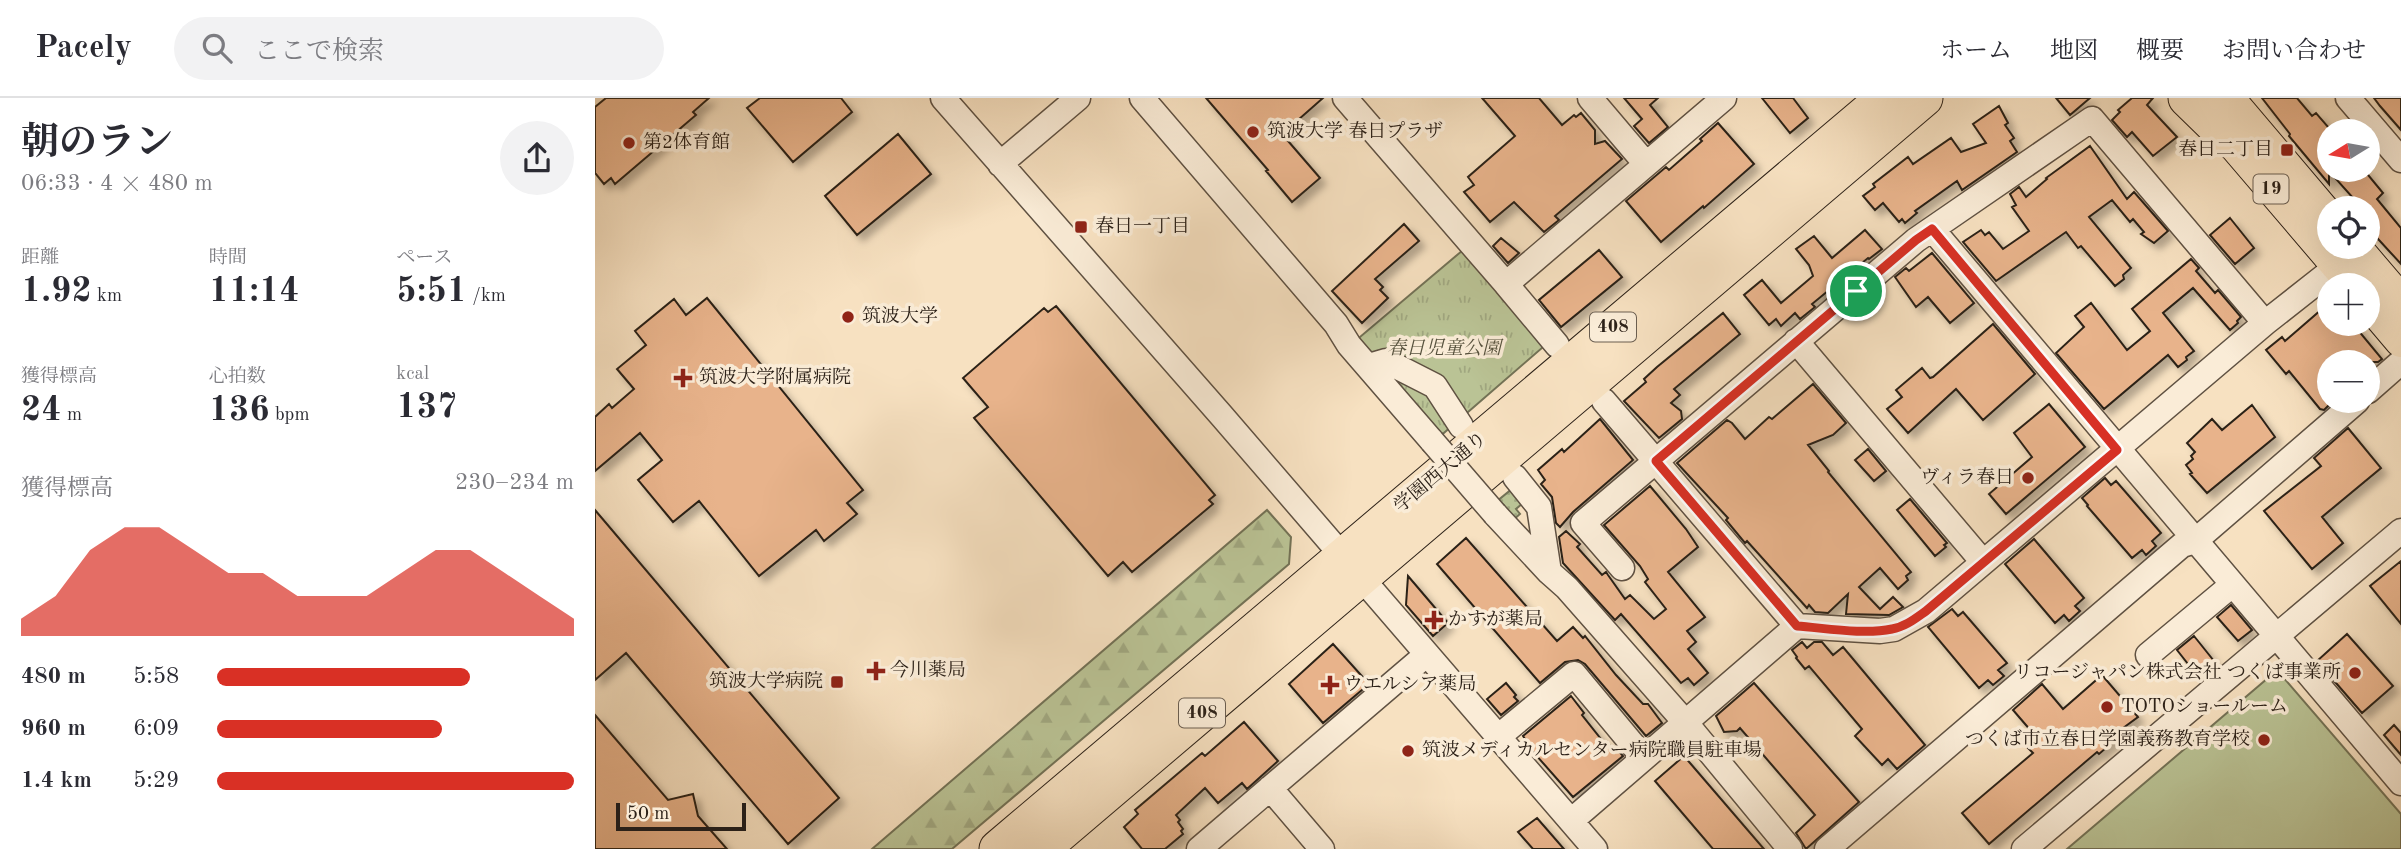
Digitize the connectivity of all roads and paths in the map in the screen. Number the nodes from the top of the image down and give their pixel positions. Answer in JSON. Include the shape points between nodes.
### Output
{"nodes":[{"id":1,"x":943,"y":98,"type":"edge"},
{"id":2,"x":1078,"y":98,"type":"edge"},
{"id":3,"x":1142,"y":98,"type":"edge"},
{"id":4,"x":1345,"y":98,"type":"edge"},
{"id":5,"x":1590,"y":98,"type":"edge"},
{"id":6,"x":1724,"y":98,"type":"edge"},
{"id":7,"x":1885,"y":98,"type":"edge"},
{"id":8,"x":1924,"y":98,"type":"edge"},
{"id":9,"x":2187,"y":98,"type":"edge"},
{"id":10,"x":2194,"y":98,"type":"edge"},
{"id":11,"x":2348,"y":98,"type":"edge"},
{"id":12,"x":2235,"y":115,"type":"edge"},
{"id":13,"x":2401,"y":160,"type":"edge"},
{"id":14,"x":1000,"y":164,"type":"junction"},
{"id":15,"x":1646,"y":164,"type":"junction"},
{"id":16,"x":2317,"y":204,"type":"edge"},
{"id":17,"x":1932,"y":229,"type":"junction"},
{"id":18,"x":2365,"y":259,"type":"edge"},
{"id":19,"x":2336,"y":273,"type":"edge"},
{"id":20,"x":1506,"y":284,"type":"junction"},
{"id":21,"x":2317,"y":293,"type":"edge"},
{"id":22,"x":2401,"y":301,"type":"edge"},
{"id":23,"x":2380,"y":316,"type":"edge"},
{"id":24,"x":2265,"y":323,"type":"junction"},
{"id":25,"x":1796,"y":341,"type":"junction"},
{"id":26,"x":2401,"y":341,"type":"edge"},
{"id":27,"x":1557,"y":345,"type":"dead end"},
{"id":28,"x":2400,"y":363,"type":"edge"},
{"id":29,"x":1369,"y":366,"type":"junction"},
{"id":30,"x":2380,"y":380,"type":"edge"},
{"id":31,"x":1604,"y":401,"type":"dead end"},
{"id":32,"x":2343,"y":413,"type":"edge"},
{"id":33,"x":1461,"y":426,"type":"dead end"},
{"id":34,"x":2117,"y":450,"type":"junction"},
{"id":35,"x":1656,"y":461,"type":"junction"},
{"id":36,"x":1515,"y":477,"type":"dead end"},
{"id":37,"x":2401,"y":531,"type":"edge"},
{"id":38,"x":2195,"y":541,"type":"junction"},
{"id":39,"x":1983,"y":562,"type":"junction"},
{"id":40,"x":1351,"y":568,"type":"junction"},
{"id":41,"x":1622,"y":568,"type":"dead end"},
{"id":42,"x":1549,"y":572,"type":"junction"},
{"id":43,"x":2232,"y":585,"type":"junction"},
{"id":44,"x":1797,"y":626,"type":"junction"},
{"id":45,"x":2277,"y":638,"type":"junction"},
{"id":46,"x":1426,"y":655,"type":"junction"},
{"id":47,"x":2148,"y":655,"type":"dead end"},
{"id":48,"x":1685,"y":722,"type":"junction"},
{"id":49,"x":1498,"y":737,"type":"junction"},
{"id":50,"x":1643,"y":757,"type":"junction"},
{"id":51,"x":2401,"y":783,"type":"edge"},
{"id":52,"x":1270,"y":788,"type":"junction"},
{"id":53,"x":1570,"y":821,"type":"junction"},
{"id":54,"x":998,"y":849,"type":"edge"},
{"id":55,"x":1041,"y":849,"type":"edge"},
{"id":56,"x":1199,"y":849,"type":"edge"},
{"id":57,"x":1322,"y":849,"type":"edge"},
{"id":58,"x":1595,"y":849,"type":"edge"},
{"id":59,"x":1790,"y":849,"type":"edge"},
{"id":60,"x":1827,"y":849,"type":"edge"},
{"id":61,"x":2024,"y":849,"type":"edge"}],
"edges":[{"from":1,"to":14,"type":"street"},
{"from":2,"to":14,"type":"street"},
{"from":3,"to":29,"type":"street"},
{"from":4,"to":20,"type":"street"},
{"from":5,"to":15,"type":"street"},
{"from":6,"to":15,"type":"street"},
{"from":7,"to":40,"type":"highway","name":"学園西大通り","number":"408"},
{"from":8,"to":40,"type":"highway","name":"学園西大通り","number":"408"},
{"from":9,"to":12,"type":"highway"},
{"from":10,"to":12,"type":"main road","number":"19"},
{"from":11,"to":13,"type":"street"},
{"from":12,"to":16,"type":"main road","number":"19"},
{"from":12,"to":19,"type":"main road","number":"19"},
{"from":14,"to":40,"type":"street"},
{"from":15,"to":20,"type":"street"},
{"from":17,"to":24,"type":"street","via":[[2092,119]]},
{"from":17,"to":25,"type":"street"},
{"from":17,"to":34,"type":"street"},
{"from":18,"to":22,"type":"main road"},
{"from":20,"to":27,"type":"street"},
{"from":21,"to":24,"type":"street"},
{"from":23,"to":26,"type":"main road"},
{"from":24,"to":34,"type":"street"},
{"from":25,"to":35,"type":"street"},
{"from":25,"to":39,"type":"street"},
{"from":28,"to":30,"type":"street"},
{"from":29,"to":33,"type":"street","via":[[1386,361],[1435,386]]},
{"from":29,"to":42,"type":"street","bridge":true},
{"from":31,"to":35,"type":"street"},
{"from":32,"to":38,"type":"street"},
{"from":34,"to":38,"type":"street"},
{"from":34,"to":39,"type":"street"},
{"from":35,"to":41,"type":"street","via":[[1583,523]]},
{"from":35,"to":44,"type":"street"},
{"from":36,"to":42,"type":"street","via":[[1539,507]]},
{"from":37,"to":45,"type":"street"},
{"from":38,"to":43,"type":"street"},
{"from":38,"to":60,"type":"street","via":[[2182,545]]},
{"from":39,"to":44,"type":"street","via":[[1926,611],[1894,629]]},
{"from":40,"to":46,"type":"street"},
{"from":40,"to":54,"type":"highway","name":"学園西大通り","number":"408"},
{"from":40,"to":55,"type":"highway","name":"学園西大通り","number":"408"},
{"from":42,"to":48,"type":"street"},
{"from":43,"to":45,"type":"street"},
{"from":43,"to":47,"type":"street"},
{"from":44,"to":48,"type":"street"},
{"from":45,"to":51,"type":"street"},
{"from":45,"to":61,"type":"street"},
{"from":46,"to":49,"type":"street"},
{"from":46,"to":52,"type":"street"},
{"from":48,"to":50,"type":"street"},
{"from":48,"to":59,"type":"street"},
{"from":49,"to":50,"type":"street","via":[[1574,674]]},
{"from":49,"to":53,"type":"street"},
{"from":50,"to":53,"type":"street"},
{"from":52,"to":56,"type":"street"},
{"from":52,"to":57,"type":"street"},
{"from":53,"to":58,"type":"street"}]}
